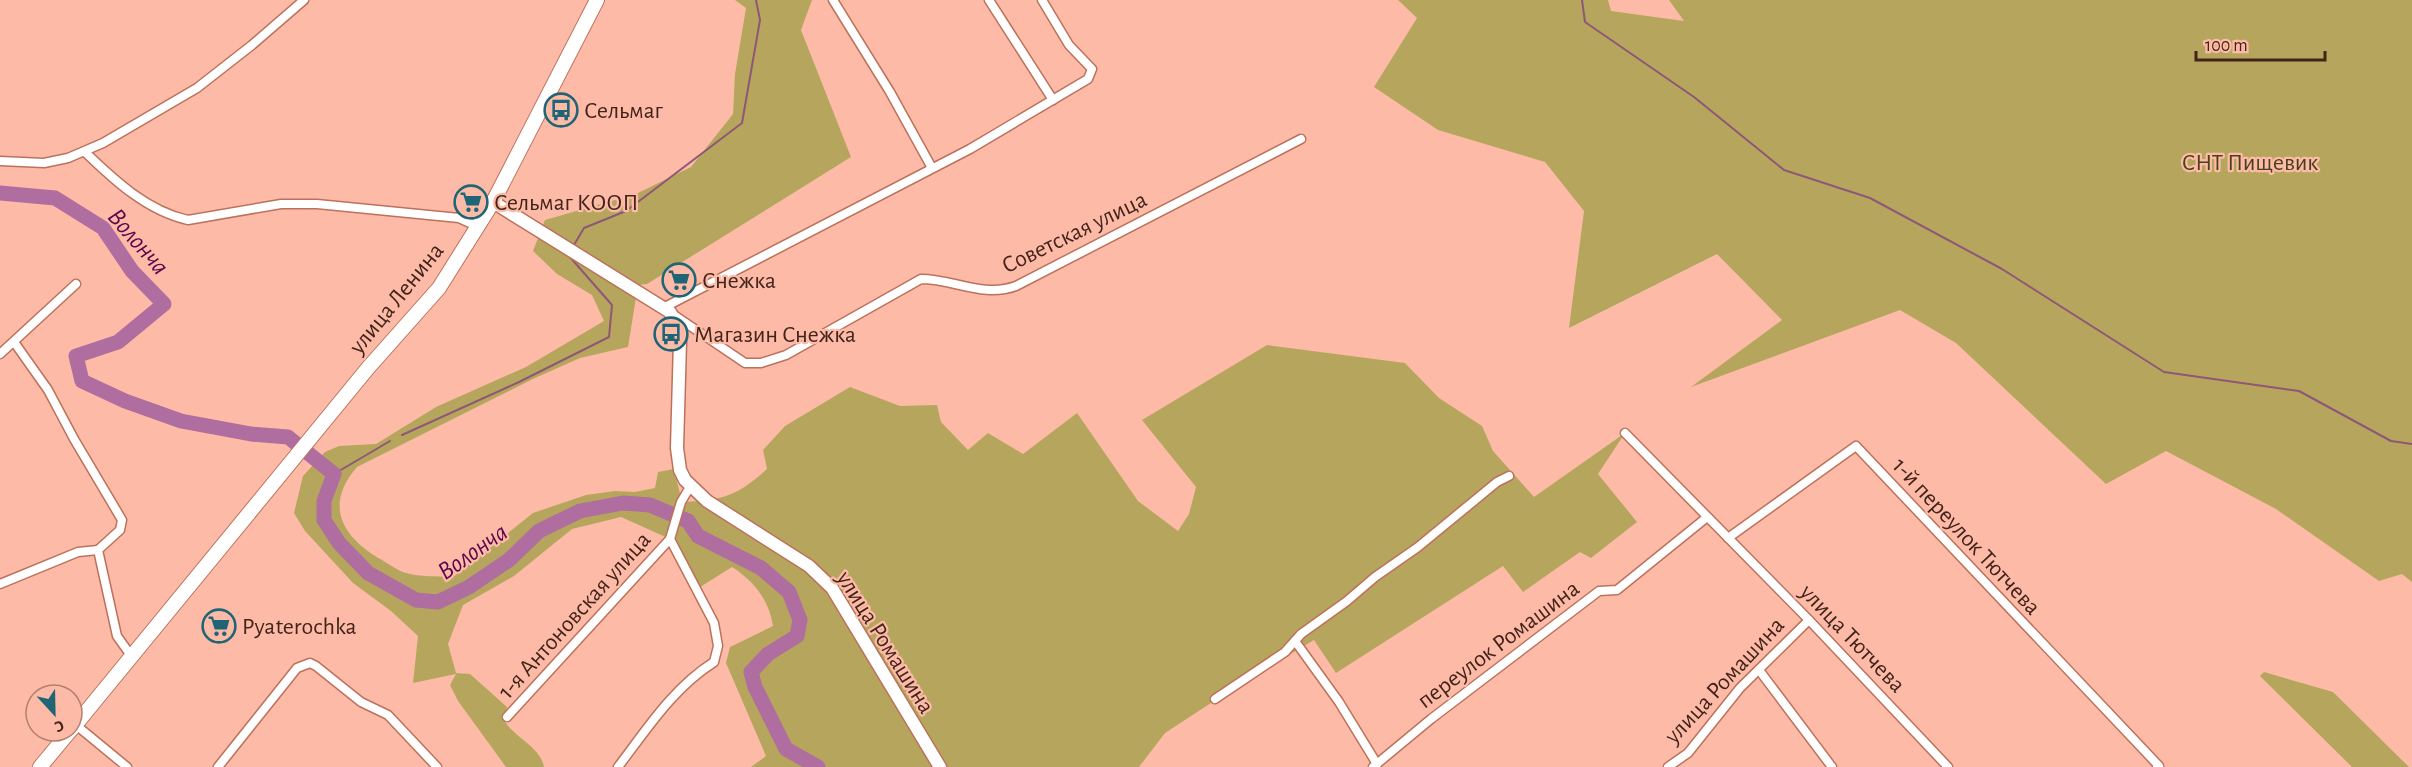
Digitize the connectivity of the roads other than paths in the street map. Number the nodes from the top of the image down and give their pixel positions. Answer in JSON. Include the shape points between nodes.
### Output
{"nodes":[{"id":1,"x":304,"y":0,"type":"edge"},
{"id":2,"x":597,"y":0,"type":"edge"},
{"id":3,"x":833,"y":0,"type":"edge"},
{"id":4,"x":989,"y":0,"type":"edge"},
{"id":5,"x":1042,"y":0,"type":"edge"},
{"id":6,"x":1053,"y":100,"type":"junction"},
{"id":7,"x":1302,"y":139,"type":"dead end"},
{"id":8,"x":85,"y":152,"type":"junction"},
{"id":9,"x":0,"y":161,"type":"edge"},
{"id":10,"x":932,"y":168,"type":"junction"},
{"id":11,"x":493,"y":202,"type":"junction"},
{"id":12,"x":478,"y":227,"type":"junction"},
{"id":13,"x":76,"y":284,"type":"dead end"},
{"id":14,"x":666,"y":310,"type":"junction"},
{"id":15,"x":14,"y":342,"type":"junction"},
{"id":16,"x":0,"y":354,"type":"edge"},
{"id":17,"x":1624,"y":434,"type":"dead end"},
{"id":18,"x":1509,"y":476,"type":"dead end"},
{"id":19,"x":690,"y":487,"type":"junction"},
{"id":20,"x":1706,"y":518,"type":"junction"},
{"id":21,"x":1728,"y":538,"type":"junction"},
{"id":22,"x":670,"y":539,"type":"junction"},
{"id":23,"x":98,"y":550,"type":"junction"},
{"id":24,"x":0,"y":584,"type":"edge"},
{"id":25,"x":1809,"y":620,"type":"junction"},
{"id":26,"x":1295,"y":641,"type":"junction"},
{"id":27,"x":132,"y":657,"type":"junction"},
{"id":28,"x":1759,"y":670,"type":"junction"},
{"id":29,"x":1215,"y":699,"type":"dead end"},
{"id":30,"x":84,"y":715,"type":"edge"},
{"id":31,"x":507,"y":717,"type":"dead end"},
{"id":32,"x":84,"y":736,"type":"edge"},
{"id":33,"x":60,"y":743,"type":"edge"},
{"id":34,"x":1375,"y":765,"type":"edge"},
{"id":35,"x":2158,"y":766,"type":"edge"},
{"id":36,"x":40,"y":767,"type":"edge"},
{"id":37,"x":127,"y":767,"type":"edge"},
{"id":38,"x":218,"y":767,"type":"edge"},
{"id":39,"x":437,"y":767,"type":"edge"},
{"id":40,"x":618,"y":767,"type":"edge"},
{"id":41,"x":940,"y":767,"type":"edge"},
{"id":42,"x":1668,"y":767,"type":"edge"},
{"id":43,"x":1832,"y":767,"type":"edge"},
{"id":44,"x":1948,"y":767,"type":"edge"}],
"edges":[{"from":1,"to":8,"type":"street","via":[[197,88]]},
{"from":2,"to":11,"type":"main road","name":"улица Ленина"},
{"from":3,"to":10,"type":"street"},
{"from":4,"to":6,"type":"street"},
{"from":5,"to":6,"type":"street","via":[[1069,45],[1092,69],[1092,75]]},
{"from":6,"to":10,"type":"street"},
{"from":7,"to":14,"type":"street","name":"Советская улица","via":[[1016,286],[991,291],[921,279],[786,355],[762,363],[745,363]]},
{"from":8,"to":9,"type":"street","via":[[44,163]]},
{"from":8,"to":12,"type":"street","via":[[124,188],[177,218],[188,220],[281,204],[317,204],[459,218]]},
{"from":10,"to":14,"type":"street"},
{"from":11,"to":12,"type":"main road","name":"улица Ленина"},
{"from":11,"to":14,"type":"street"},
{"from":12,"to":27,"type":"main road","name":"улица Ленина","via":[[439,288]]},
{"from":13,"to":15,"type":"street"},
{"from":14,"to":19,"type":"street","name":"улица Ромашина","via":[[678,328],[680,340],[678,461]]},
{"from":15,"to":16,"type":"street"},
{"from":15,"to":23,"type":"street","via":[[48,390],[122,520],[120,530]]},
{"from":17,"to":20,"type":"street","name":"улица Тютчева"},
{"from":18,"to":26,"type":"street"},
{"from":19,"to":22,"type":"street"},
{"from":19,"to":41,"type":"street","name":"улица Ромашина","via":[[808,566],[832,588]]},
{"from":20,"to":21,"type":"street","name":"улица Тютчева"},
{"from":20,"to":34,"type":"street","name":"переулок Ромашина","via":[[1617,590],[1599,591]]},
{"from":21,"to":25,"type":"street","name":"улица Тютчева"},
{"from":21,"to":35,"type":"street","name":"1-й переулок Тютчева","via":[[1856,446]]},
{"from":22,"to":31,"type":"street","name":"1-я Антоновская улица"},
{"from":22,"to":40,"type":"street","via":[[714,623],[718,646],[714,662],[693,675]]},
{"from":23,"to":24,"type":"street","via":[[78,552]]},
{"from":23,"to":27,"type":"street","via":[[117,636]]},
{"from":25,"to":28,"type":"street","name":"улица Ромашина"},
{"from":25,"to":44,"type":"street","name":"улица Тютчева"},
{"from":26,"to":29,"type":"street","via":[[1285,652]]},
{"from":26,"to":34,"type":"street","via":[[1339,702]]},
{"from":27,"to":30,"type":"main road"},
{"from":28,"to":42,"type":"street","name":"улица Ромашина","via":[[1688,753]]},
{"from":28,"to":43,"type":"street"},
{"from":32,"to":37,"type":"street"},
{"from":33,"to":36,"type":"main road"},
{"from":38,"to":39,"type":"street","via":[[297,668],[309,663],[361,702],[388,715]]}]}
